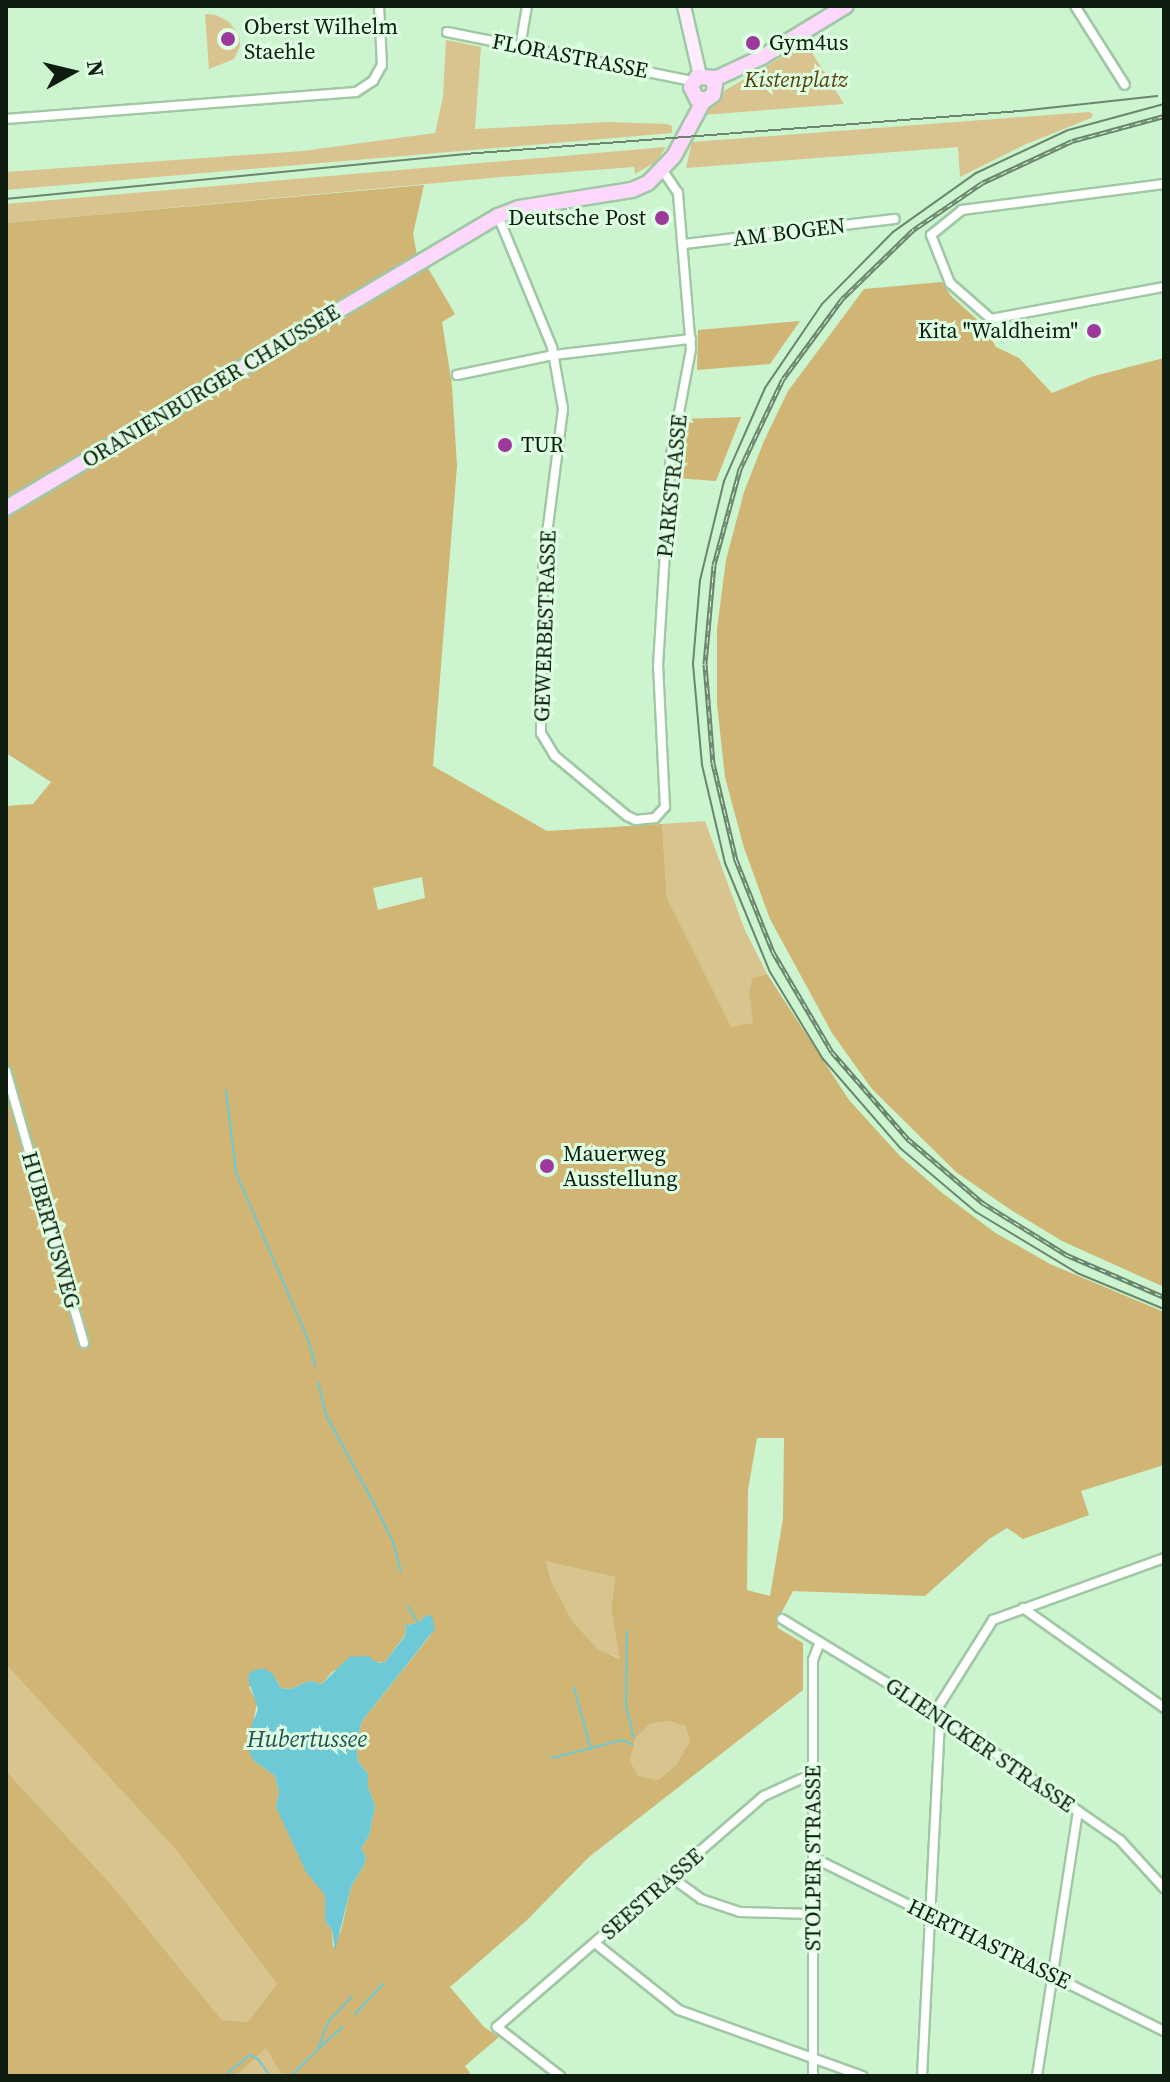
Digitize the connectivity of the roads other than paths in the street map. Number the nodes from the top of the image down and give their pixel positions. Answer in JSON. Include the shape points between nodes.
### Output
{"nodes":[{"id":1,"x":379,"y":6,"type":"edge"},
{"id":2,"x":527,"y":6,"type":"edge"},
{"id":3,"x":684,"y":6,"type":"edge"},
{"id":4,"x":846,"y":6,"type":"edge"},
{"id":5,"x":1075,"y":6,"type":"edge"},
{"id":6,"x":447,"y":32,"type":"dead end"},
{"id":7,"x":520,"y":47,"type":"junction"},
{"id":8,"x":1125,"y":85,"type":"dead end"},
{"id":9,"x":702,"y":87,"type":"junction"},
{"id":10,"x":6,"y":119,"type":"edge"},
{"id":11,"x":661,"y":170,"type":"junction"},
{"id":12,"x":1164,"y":184,"type":"edge"},
{"id":13,"x":498,"y":216,"type":"junction"},
{"id":14,"x":895,"y":219,"type":"dead end"},
{"id":15,"x":684,"y":244,"type":"junction"},
{"id":16,"x":1164,"y":287,"type":"edge"},
{"id":17,"x":691,"y":339,"type":"junction"},
{"id":18,"x":554,"y":355,"type":"junction"},
{"id":19,"x":457,"y":375,"type":"dead end"},
{"id":20,"x":6,"y":508,"type":"edge"},
{"id":21,"x":665,"y":808,"type":"joint"},
{"id":22,"x":6,"y":1071,"type":"edge"},
{"id":23,"x":84,"y":1343,"type":"dead end"},
{"id":24,"x":1164,"y":1558,"type":"edge"},
{"id":25,"x":1023,"y":1608,"type":"junction"},
{"id":26,"x":782,"y":1619,"type":"dead end"},
{"id":27,"x":820,"y":1642,"type":"junction"},
{"id":28,"x":1164,"y":1708,"type":"edge"},
{"id":29,"x":937,"y":1714,"type":"junction"},
{"id":30,"x":814,"y":1773,"type":"junction"},
{"id":31,"x":1078,"y":1811,"type":"junction"},
{"id":32,"x":814,"y":1858,"type":"junction"},
{"id":33,"x":671,"y":1877,"type":"junction"},
{"id":34,"x":1164,"y":1888,"type":"edge"},
{"id":35,"x":813,"y":1914,"type":"junction"},
{"id":36,"x":930,"y":1915,"type":"junction"},
{"id":37,"x":595,"y":1943,"type":"junction"},
{"id":38,"x":1053,"y":1976,"type":"junction"},
{"id":39,"x":1164,"y":2031,"type":"edge"},
{"id":40,"x":813,"y":2058,"type":"junction"},
{"id":41,"x":560,"y":2076,"type":"edge"},
{"id":42,"x":813,"y":2076,"type":"edge"},
{"id":43,"x":862,"y":2076,"type":"edge"},
{"id":44,"x":922,"y":2076,"type":"edge"},
{"id":45,"x":1037,"y":2076,"type":"edge"}],
"edges":[{"from":1,"to":10,"type":"street","via":[[382,65],[373,81],[356,92]]},
{"from":2,"to":7,"type":"street"},
{"from":3,"to":9,"type":"main road"},
{"from":4,"to":9,"type":"main road"},
{"from":5,"to":8,"type":"street"},
{"from":6,"to":7,"type":"street","name":"FLORASTRASSE"},
{"from":7,"to":9,"type":"street","name":"FLORASTRASSE"},
{"from":9,"to":11,"type":"main road","via":[[678,148]]},
{"from":11,"to":13,"type":"main road","name":"ORANIENBURGER CHAUSSEE","via":[[618,191]]},
{"from":11,"to":15,"type":"street","name":"PARKSTRASSE","via":[[678,190]]},
{"from":12,"to":16,"type":"street","via":[[962,210],[931,237],[950,283],[991,319]]},
{"from":13,"to":18,"type":"street","name":"GEWERBESTRASSE"},
{"from":13,"to":20,"type":"main road","name":"ORANIENBURGER CHAUSSEE"},
{"from":14,"to":15,"type":"street","name":"AM BOGEN"},
{"from":15,"to":17,"type":"street","name":"PARKSTRASSE"},
{"from":17,"to":18,"type":"street"},
{"from":17,"to":21,"type":"street","name":"PARKSTRASSE","via":[[672,446],[659,642]]},
{"from":18,"to":19,"type":"street"},
{"from":18,"to":21,"type":"street","name":"GEWERBESTRASSE","via":[[564,412],[544,561],[541,733],[555,756],[630,818],[655,818]]},
{"from":22,"to":23,"type":"street","name":"HUBERTUSWEG"},
{"from":24,"to":25,"type":"street"},
{"from":25,"to":28,"type":"street"},
{"from":25,"to":29,"type":"street","via":[[993,1620]]},
{"from":26,"to":27,"type":"street","name":"GLIENICKER STRASSE"},
{"from":27,"to":29,"type":"street","name":"GLIENICKER STRASSE"},
{"from":27,"to":30,"type":"street","name":"STOLPER STRASSE","via":[[813,1660]]},
{"from":29,"to":31,"type":"street","name":"GLIENICKER STRASSE"},
{"from":29,"to":36,"type":"street"},
{"from":30,"to":32,"type":"street","name":"STOLPER STRASSE"},
{"from":30,"to":33,"type":"street","name":"SEESTRASSE","via":[[764,1796]]},
{"from":31,"to":34,"type":"street","name":"GLIENICKER STRASSE","via":[[1120,1840]]},
{"from":31,"to":38,"type":"street"},
{"from":32,"to":35,"type":"street","name":"STOLPER STRASSE"},
{"from":32,"to":36,"type":"street","name":"HERTHASTRASSE"},
{"from":33,"to":35,"type":"street","via":[[701,1899],[740,1912]]},
{"from":33,"to":37,"type":"street","name":"SEESTRASSE"},
{"from":35,"to":40,"type":"street","name":"STOLPER STRASSE"},
{"from":36,"to":38,"type":"street","name":"HERTHASTRASSE"},
{"from":36,"to":44,"type":"street"},
{"from":37,"to":40,"type":"street","via":[[679,2010]]},
{"from":37,"to":41,"type":"street","name":"SEESTRASSE","via":[[497,2027]]},
{"from":38,"to":39,"type":"street","name":"HERTHASTRASSE"},
{"from":38,"to":45,"type":"street"},
{"from":40,"to":42,"type":"street","name":"STOLPER STRASSE"},
{"from":40,"to":43,"type":"street"}]}
